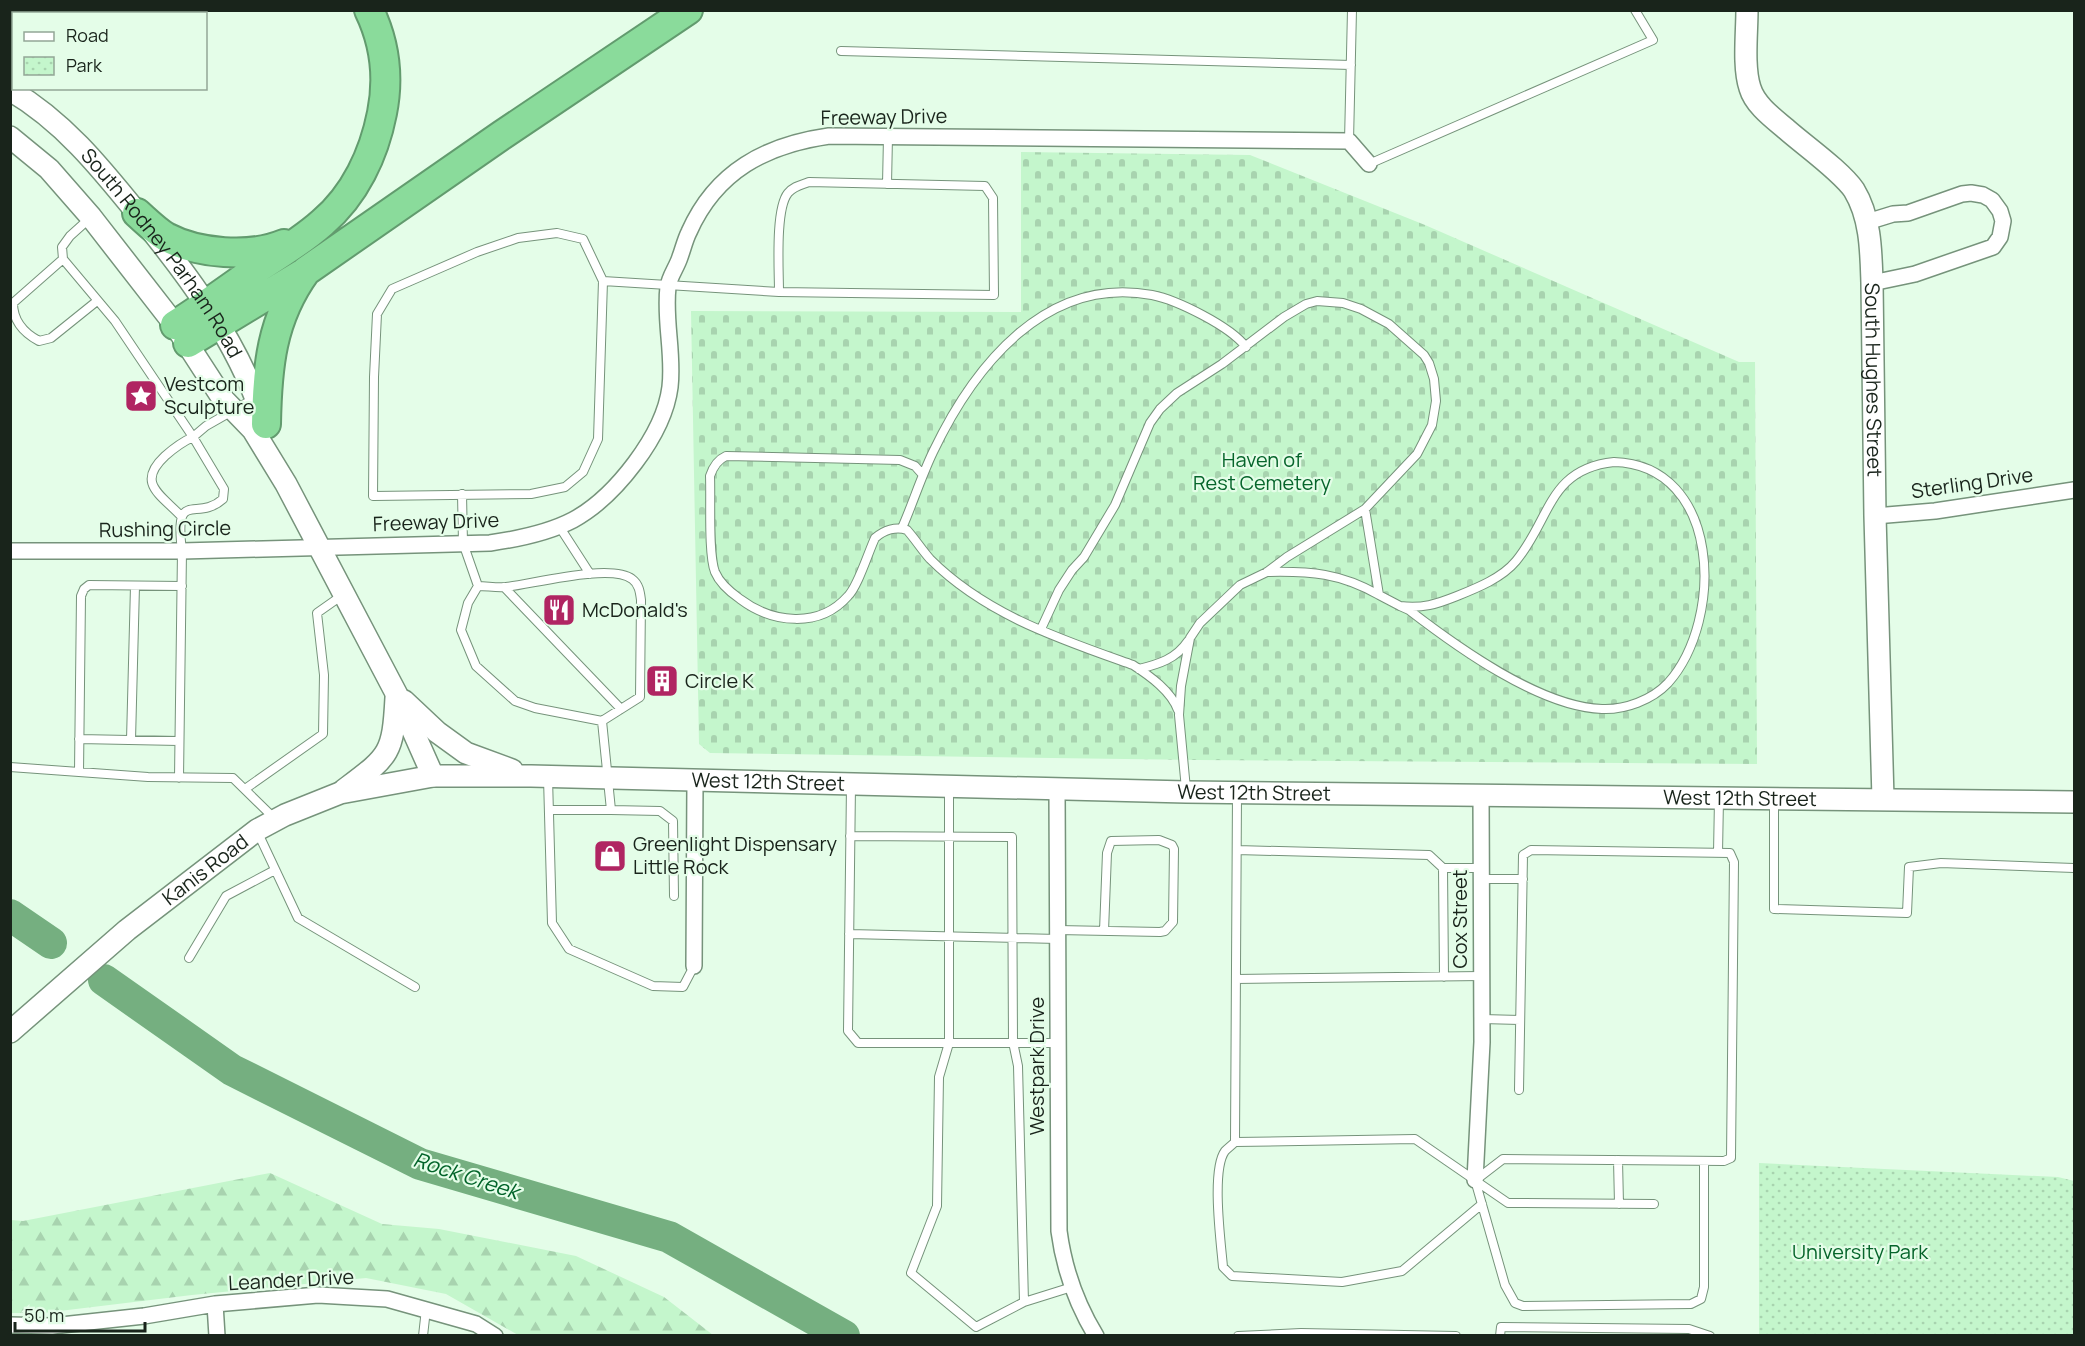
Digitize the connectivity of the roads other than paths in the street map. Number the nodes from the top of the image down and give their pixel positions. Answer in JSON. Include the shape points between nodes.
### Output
{"nodes":[{"id":1,"x":369,"y":10,"type":"edge"},
{"id":2,"x":688,"y":10,"type":"edge"},
{"id":3,"x":1352,"y":10,"type":"edge"},
{"id":4,"x":1635,"y":10,"type":"edge"},
{"id":5,"x":1747,"y":10,"type":"edge"},
{"id":6,"x":841,"y":51,"type":"dead end"},
{"id":7,"x":1351,"y":65,"type":"junction"},
{"id":8,"x":10,"y":90,"type":"edge"},
{"id":9,"x":10,"y":137,"type":"edge"},
{"id":10,"x":888,"y":137,"type":"junction"},
{"id":11,"x":1349,"y":141,"type":"junction"},
{"id":12,"x":1368,"y":164,"type":"joint"},
{"id":13,"x":887,"y":184,"type":"junction"},
{"id":14,"x":137,"y":213,"type":"junction"},
{"id":15,"x":92,"y":217,"type":"junction"},
{"id":16,"x":1867,"y":222,"type":"junction"},
{"id":17,"x":305,"y":236,"type":"junction"},
{"id":18,"x":63,"y":259,"type":"junction"},
{"id":19,"x":306,"y":272,"type":"junction"},
{"id":20,"x":603,"y":282,"type":"junction"},
{"id":21,"x":1872,"y":283,"type":"junction"},
{"id":22,"x":668,"y":285,"type":"junction"},
{"id":23,"x":779,"y":292,"type":"junction"},
{"id":24,"x":97,"y":301,"type":"junction"},
{"id":25,"x":213,"y":314,"type":"junction"},
{"id":26,"x":182,"y":334,"type":"junction"},
{"id":27,"x":1246,"y":347,"type":"junction"},
{"id":28,"x":234,"y":409,"type":"junction"},
{"id":29,"x":262,"y":423,"type":"junction"},
{"id":30,"x":193,"y":437,"type":"junction"},
{"id":31,"x":923,"y":475,"type":"junction"},
{"id":32,"x":2074,"y":490,"type":"edge"},
{"id":33,"x":462,"y":494,"type":"junction"},
{"id":34,"x":1365,"y":509,"type":"junction"},
{"id":35,"x":182,"y":516,"type":"junction"},
{"id":36,"x":1875,"y":516,"type":"junction"},
{"id":37,"x":558,"y":526,"type":"junction"},
{"id":38,"x":902,"y":528,"type":"junction"},
{"id":39,"x":463,"y":543,"type":"junction"},
{"id":40,"x":320,"y":548,"type":"junction"},
{"id":41,"x":10,"y":551,"type":"edge"},
{"id":42,"x":182,"y":551,"type":"junction"},
{"id":43,"x":1267,"y":572,"type":"junction"},
{"id":44,"x":590,"y":574,"type":"junction"},
{"id":45,"x":135,"y":586,"type":"junction"},
{"id":46,"x":182,"y":586,"type":"junction"},
{"id":47,"x":478,"y":586,"type":"junction"},
{"id":48,"x":504,"y":587,"type":"junction"},
{"id":49,"x":344,"y":594,"type":"junction"},
{"id":50,"x":1379,"y":595,"type":"junction"},
{"id":51,"x":1400,"y":606,"type":"junction"},
{"id":52,"x":1041,"y":629,"type":"junction"},
{"id":53,"x":1190,"y":638,"type":"junction"},
{"id":54,"x":1139,"y":669,"type":"junction"},
{"id":55,"x":397,"y":695,"type":"junction"},
{"id":56,"x":621,"y":709,"type":"junction"},
{"id":57,"x":1179,"y":715,"type":"junction"},
{"id":58,"x":602,"y":721,"type":"junction"},
{"id":59,"x":79,"y":739,"type":"junction"},
{"id":60,"x":131,"y":740,"type":"junction"},
{"id":61,"x":179,"y":741,"type":"junction"},
{"id":62,"x":10,"y":768,"type":"edge"},
{"id":63,"x":79,"y":772,"type":"junction"},
{"id":64,"x":433,"y":776,"type":"junction"},
{"id":65,"x":539,"y":776,"type":"junction"},
{"id":66,"x":178,"y":778,"type":"junction"},
{"id":67,"x":609,"y":778,"type":"junction"},
{"id":68,"x":695,"y":781,"type":"junction"},
{"id":69,"x":851,"y":784,"type":"junction"},
{"id":70,"x":949,"y":788,"type":"junction"},
{"id":71,"x":244,"y":789,"type":"junction"},
{"id":72,"x":1057,"y":790,"type":"junction"},
{"id":73,"x":1186,"y":792,"type":"junction"},
{"id":74,"x":340,"y":793,"type":"junction"},
{"id":75,"x":1237,"y":793,"type":"junction"},
{"id":76,"x":1481,"y":795,"type":"junction"},
{"id":77,"x":1719,"y":797,"type":"junction"},
{"id":78,"x":1774,"y":799,"type":"junction"},
{"id":79,"x":1883,"y":799,"type":"junction"},
{"id":80,"x":2074,"y":802,"type":"edge"},
{"id":81,"x":549,"y":810,"type":"junction"},
{"id":82,"x":611,"y":810,"type":"junction"},
{"id":83,"x":276,"y":820,"type":"junction"},
{"id":84,"x":257,"y":830,"type":"junction"},
{"id":85,"x":850,"y":836,"type":"junction"},
{"id":86,"x":949,"y":837,"type":"junction"},
{"id":87,"x":1237,"y":850,"type":"junction"},
{"id":88,"x":1718,"y":853,"type":"junction"},
{"id":89,"x":1443,"y":868,"type":"junction"},
{"id":90,"x":2074,"y":868,"type":"edge"},
{"id":91,"x":276,"y":870,"type":"junction"},
{"id":92,"x":1481,"y":873,"type":"junction"},
{"id":93,"x":1522,"y":879,"type":"junction"},
{"id":94,"x":674,"y":896,"type":"dead end"},
{"id":95,"x":1104,"y":931,"type":"junction"},
{"id":96,"x":849,"y":934,"type":"junction"},
{"id":97,"x":1058,"y":934,"type":"junction"},
{"id":98,"x":950,"y":936,"type":"junction"},
{"id":99,"x":1012,"y":938,"type":"junction"},
{"id":100,"x":189,"y":958,"type":"dead end"},
{"id":101,"x":694,"y":966,"type":"joint"},
{"id":102,"x":1482,"y":976,"type":"junction"},
{"id":103,"x":1444,"y":977,"type":"junction"},
{"id":104,"x":1236,"y":979,"type":"junction"},
{"id":105,"x":415,"y":987,"type":"dead end"},
{"id":106,"x":1482,"y":1019,"type":"junction"},
{"id":107,"x":1520,"y":1020,"type":"junction"},
{"id":108,"x":10,"y":1032,"type":"edge"},
{"id":109,"x":1013,"y":1042,"type":"junction"},
{"id":110,"x":949,"y":1043,"type":"junction"},
{"id":111,"x":1059,"y":1043,"type":"junction"},
{"id":112,"x":1519,"y":1090,"type":"dead end"},
{"id":113,"x":1235,"y":1142,"type":"junction"},
{"id":114,"x":1618,"y":1160,"type":"junction"},
{"id":115,"x":1704,"y":1161,"type":"junction"},
{"id":116,"x":1475,"y":1180,"type":"junction"},
{"id":117,"x":1482,"y":1204,"type":"junction"},
{"id":118,"x":1619,"y":1204,"type":"junction"},
{"id":119,"x":1654,"y":1204,"type":"dead end"},
{"id":120,"x":1072,"y":1287,"type":"junction"},
{"id":121,"x":1024,"y":1302,"type":"junction"},
{"id":122,"x":215,"y":1304,"type":"junction"},
{"id":123,"x":426,"y":1309,"type":"junction"},
{"id":124,"x":10,"y":1325,"type":"edge"},
{"id":125,"x":217,"y":1335,"type":"edge"},
{"id":126,"x":423,"y":1335,"type":"edge"},
{"id":127,"x":495,"y":1335,"type":"edge"},
{"id":128,"x":1096,"y":1335,"type":"edge"},
{"id":129,"x":1238,"y":1335,"type":"edge"},
{"id":130,"x":1456,"y":1335,"type":"edge"},
{"id":131,"x":1500,"y":1335,"type":"edge"},
{"id":132,"x":1710,"y":1335,"type":"edge"}],
"edges":[{"from":1,"to":17,"type":"highway","via":[[385,57],[380,124],[362,172],[323,223]]},
{"from":2,"to":19,"type":"highway"},
{"from":3,"to":7,"type":"lane"},
{"from":4,"to":12,"type":"lane","via":[[1653,40]]},
{"from":5,"to":16,"type":"main road","name":"South Hughes Street","via":[[1750,89],[1770,116],[1842,176],[1860,201]]},
{"from":6,"to":7,"type":"lane"},
{"from":7,"to":11,"type":"lane"},
{"from":8,"to":14,"type":"main road","name":"South Rodney Parham Road","via":[[64,129],[96,161]]},
{"from":9,"to":15,"type":"main road","name":"South Rodney Parham Road","via":[[49,169]]},
{"from":10,"to":11,"type":"street","name":"Freeway Drive"},
{"from":10,"to":13,"type":"lane"},
{"from":10,"to":22,"type":"street","name":"Freeway Drive","via":[[829,136],[801,140],[755,158],[732,174],[702,208]]},
{"from":11,"to":12,"type":"street"},
{"from":13,"to":23,"type":"lane","via":[[809,182],[787,194],[780,213]]},
{"from":13,"to":23,"type":"lane","via":[[985,186],[993,198],[994,295]]},
{"from":14,"to":17,"type":"highway","via":[[164,236],[222,252],[271,250]]},
{"from":14,"to":25,"type":"main road","name":"South Rodney Parham Road"},
{"from":15,"to":18,"type":"lane","via":[[62,247]]},
{"from":15,"to":26,"type":"main road","name":"South Rodney Parham Road"},
{"from":16,"to":21,"type":"main road","name":"South Hughes Street"},
{"from":16,"to":21,"type":"street","via":[[1971,193],[1992,200],[2003,221],[2000,237],[1992,247],[1915,274]]},
{"from":17,"to":25,"type":"highway"},
{"from":18,"to":24,"type":"lane"},
{"from":18,"to":24,"type":"lane","via":[[13,303],[13,314],[28,335],[39,341],[51,338]]},
{"from":19,"to":25,"type":"highway"},
{"from":19,"to":29,"type":"highway","via":[[296,284],[277,327]]},
{"from":20,"to":22,"type":"lane"},
{"from":20,"to":33,"type":"lane","via":[[598,439],[583,472],[565,487],[531,494]]},
{"from":20,"to":33,"type":"lane","via":[[583,239],[557,233],[518,238],[392,289],[377,314],[373,496]]},
{"from":21,"to":36,"type":"main road","name":"South Hughes Street"},
{"from":22,"to":23,"type":"lane"},
{"from":22,"to":37,"type":"street","name":"Freeway Drive","via":[[671,385],[666,411],[636,462],[617,484],[575,519]]},
{"from":24,"to":30,"type":"lane","via":[[115,321]]},
{"from":25,"to":26,"type":"highway"},
{"from":25,"to":29,"type":"main road","name":"South Rodney Parham Road","via":[[247,375]]},
{"from":26,"to":28,"type":"main road","name":"South Rodney Parham Road","via":[[222,399]]},
{"from":27,"to":31,"type":"lane","via":[[1226,328],[1164,298],[1114,291],[1074,299],[1030,325],[987,364],[961,402]]},
{"from":27,"to":34,"type":"lane","via":[[1284,316],[1317,301],[1361,309],[1389,324],[1424,355],[1434,379],[1432,425],[1417,454]]},
{"from":27,"to":52,"type":"lane","via":[[1177,393],[1160,409],[1150,423],[1115,505],[1059,590]]},
{"from":28,"to":29,"type":"lane"},
{"from":28,"to":29,"type":"main road","name":"South Rodney Parham Road","via":[[247,423]]},
{"from":28,"to":30,"type":"lane"},
{"from":29,"to":40,"type":"main road","name":"South Rodney Parham Road"},
{"from":30,"to":35,"type":"lane","via":[[181,442],[154,467],[150,477],[153,486]]},
{"from":30,"to":35,"type":"lane","via":[[224,489],[223,499],[215,506],[190,508]]},
{"from":31,"to":38,"type":"lane"},
{"from":31,"to":38,"type":"lane","via":[[915,466],[900,460],[726,456],[713,467],[710,476],[715,572],[729,591],[748,605],[779,618],[816,617],[835,608],[852,591],[875,538]]},
{"from":32,"to":36,"type":"street","name":"Sterling Drive"},
{"from":33,"to":39,"type":"lane"},
{"from":34,"to":43,"type":"lane"},
{"from":34,"to":50,"type":"lane"},
{"from":35,"to":42,"type":"lane"},
{"from":36,"to":79,"type":"main road","name":"South Hughes Street"},
{"from":37,"to":39,"type":"street","name":"Freeway Drive","via":[[516,539]]},
{"from":37,"to":44,"type":"lane"},
{"from":38,"to":52,"type":"lane","via":[[939,567],[982,601],[1017,621]]},
{"from":39,"to":40,"type":"street","name":"Freeway Drive"},
{"from":39,"to":47,"type":"lane"},
{"from":40,"to":42,"type":"street","name":"Rushing Circle"},
{"from":40,"to":49,"type":"main road","name":"South Rodney Parham Road"},
{"from":41,"to":42,"type":"street","name":"Rushing Circle"},
{"from":42,"to":46,"type":"lane"},
{"from":43,"to":50,"type":"lane","via":[[1306,571],[1342,579]]},
{"from":43,"to":53,"type":"lane","via":[[1240,585],[1200,623]]},
{"from":44,"to":48,"type":"lane"},
{"from":44,"to":56,"type":"lane","via":[[621,575],[639,587],[640,697]]},
{"from":45,"to":46,"type":"lane"},
{"from":45,"to":59,"type":"lane","via":[[89,585],[81,596]]},
{"from":45,"to":60,"type":"lane"},
{"from":46,"to":61,"type":"lane"},
{"from":47,"to":48,"type":"lane"},
{"from":47,"to":58,"type":"lane","via":[[468,603],[461,630],[476,666],[515,701]]},
{"from":48,"to":56,"type":"lane"},
{"from":49,"to":55,"type":"main road","name":"South Rodney Parham Road"},
{"from":49,"to":71,"type":"lane","via":[[317,613],[324,675],[323,734]]},
{"from":50,"to":51,"type":"lane"},
{"from":51,"to":51,"type":"lane","via":[[1467,652],[1549,697],[1583,707],[1622,707],[1639,702],[1667,684],[1687,651],[1701,610],[1701,539],[1687,505],[1670,481],[1631,462],[1600,463],[1579,471],[1564,484],[1518,559],[1495,578],[1432,606]]},
{"from":52,"to":54,"type":"lane"},
{"from":53,"to":54,"type":"lane","via":[[1174,656]]},
{"from":53,"to":57,"type":"lane"},
{"from":54,"to":57,"type":"lane","via":[[1169,694]]},
{"from":55,"to":64,"type":"main road","name":"South Rodney Parham Road"},
{"from":55,"to":65,"type":"main road","via":[[466,753]]},
{"from":55,"to":74,"type":"main road","via":[[394,733],[384,757]]},
{"from":56,"to":58,"type":"lane"},
{"from":57,"to":73,"type":"lane"},
{"from":58,"to":67,"type":"lane"},
{"from":59,"to":60,"type":"lane"},
{"from":59,"to":63,"type":"lane"},
{"from":60,"to":61,"type":"lane"},
{"from":61,"to":66,"type":"lane"},
{"from":62,"to":63,"type":"lane"},
{"from":63,"to":66,"type":"lane"},
{"from":64,"to":65,"type":"main road","name":"West 12th Street"},
{"from":64,"to":74,"type":"main road","name":"Kanis Road"},
{"from":65,"to":67,"type":"main road","name":"West 12th Street"},
{"from":65,"to":81,"type":"lane"},
{"from":66,"to":71,"type":"lane","via":[[233,778]]},
{"from":67,"to":68,"type":"main road","name":"West 12th Street"},
{"from":67,"to":82,"type":"lane"},
{"from":68,"to":69,"type":"main road","name":"West 12th Street"},
{"from":68,"to":101,"type":"street"},
{"from":69,"to":70,"type":"main road","name":"West 12th Street"},
{"from":69,"to":85,"type":"lane"},
{"from":70,"to":72,"type":"main road","name":"West 12th Street"},
{"from":70,"to":86,"type":"lane"},
{"from":71,"to":83,"type":"lane"},
{"from":72,"to":73,"type":"main road","name":"West 12th Street"},
{"from":72,"to":97,"type":"street","name":"Westpark Drive"},
{"from":73,"to":75,"type":"main road","name":"West 12th Street"},
{"from":74,"to":83,"type":"main road","name":"Kanis Road"},
{"from":75,"to":76,"type":"main road","name":"West 12th Street"},
{"from":75,"to":87,"type":"lane"},
{"from":76,"to":77,"type":"main road","name":"West 12th Street"},
{"from":76,"to":92,"type":"street","name":"Cox Street"},
{"from":77,"to":78,"type":"main road","name":"West 12th Street"},
{"from":77,"to":88,"type":"lane"},
{"from":78,"to":79,"type":"main road","name":"West 12th Street"},
{"from":78,"to":90,"type":"lane","via":[[1774,909],[1907,913],[1909,867],[1941,863]]},
{"from":79,"to":80,"type":"main road","name":"West 12th Street"},
{"from":81,"to":82,"type":"lane"},
{"from":81,"to":101,"type":"lane","via":[[552,923],[569,949],[653,986],[683,987]]},
{"from":82,"to":94,"type":"lane","via":[[660,811],[673,821]]},
{"from":83,"to":84,"type":"main road","name":"Kanis Road"},
{"from":84,"to":91,"type":"lane"},
{"from":84,"to":108,"type":"main road","name":"Kanis Road","via":[[127,930]]},
{"from":85,"to":86,"type":"lane"},
{"from":85,"to":96,"type":"lane"},
{"from":86,"to":98,"type":"lane"},
{"from":86,"to":99,"type":"lane","via":[[1012,837]]},
{"from":87,"to":89,"type":"lane","via":[[1429,855]]},
{"from":87,"to":104,"type":"lane"},
{"from":88,"to":93,"type":"lane","via":[[1531,850],[1523,855]]},
{"from":88,"to":115,"type":"lane","via":[[1730,853],[1734,862],[1731,1158]]},
{"from":89,"to":92,"type":"lane"},
{"from":89,"to":103,"type":"lane"},
{"from":91,"to":100,"type":"lane","via":[[226,896]]},
{"from":91,"to":105,"type":"lane","via":[[298,918]]},
{"from":92,"to":93,"type":"lane"},
{"from":92,"to":102,"type":"street","name":"Cox Street"},
{"from":93,"to":107,"type":"lane"},
{"from":95,"to":95,"type":"lane","via":[[1160,932],[1170,927],[1172,845],[1164,840],[1115,840],[1109,844]]},
{"from":95,"to":97,"type":"lane"},
{"from":96,"to":98,"type":"lane"},
{"from":96,"to":110,"type":"lane","via":[[848,1030],[853,1039],[858,1043]]},
{"from":97,"to":99,"type":"lane"},
{"from":97,"to":111,"type":"street","name":"Westpark Drive"},
{"from":98,"to":99,"type":"lane"},
{"from":98,"to":110,"type":"lane"},
{"from":99,"to":109,"type":"lane"},
{"from":102,"to":103,"type":"lane"},
{"from":102,"to":106,"type":"street","name":"Cox Street"},
{"from":103,"to":104,"type":"lane"},
{"from":104,"to":113,"type":"lane"},
{"from":106,"to":107,"type":"lane"},
{"from":106,"to":116,"type":"street","name":"Cox Street"},
{"from":107,"to":112,"type":"lane"},
{"from":109,"to":110,"type":"lane"},
{"from":109,"to":111,"type":"lane"},
{"from":109,"to":121,"type":"lane","via":[[1018,1066]]},
{"from":110,"to":121,"type":"lane","via":[[939,1077],[937,1206],[911,1273],[976,1327]]},
{"from":111,"to":120,"type":"street","name":"Westpark Drive","via":[[1059,1231]]},
{"from":113,"to":116,"type":"lane","via":[[1415,1139]]},
{"from":113,"to":117,"type":"lane","via":[[1224,1152],[1218,1195],[1223,1268],[1232,1276],[1342,1282],[1402,1271]]},
{"from":114,"to":115,"type":"lane"},
{"from":114,"to":116,"type":"lane","via":[[1503,1159]]},
{"from":114,"to":118,"type":"lane"},
{"from":115,"to":117,"type":"lane","via":[[1704,1287],[1701,1299],[1691,1304],[1515,1303],[1504,1285]]},
{"from":116,"to":117,"type":"lane"},
{"from":116,"to":118,"type":"lane","via":[[1508,1203]]},
{"from":118,"to":119,"type":"lane"},
{"from":120,"to":121,"type":"lane"},
{"from":120,"to":128,"type":"street","name":"Westpark Drive"},
{"from":122,"to":123,"type":"street","name":"Leander Drive","via":[[318,1295],[387,1299]]},
{"from":122,"to":124,"type":"street","name":"Leander Drive","via":[[52,1326]]},
{"from":122,"to":125,"type":"street"},
{"from":123,"to":126,"type":"lane"},
{"from":123,"to":127,"type":"street","name":"Leander Drive","via":[[476,1324]]},
{"from":129,"to":130,"type":"lane"},
{"from":131,"to":132,"type":"lane","via":[[1501,1327],[1513,1327],[1689,1329]]}]}
